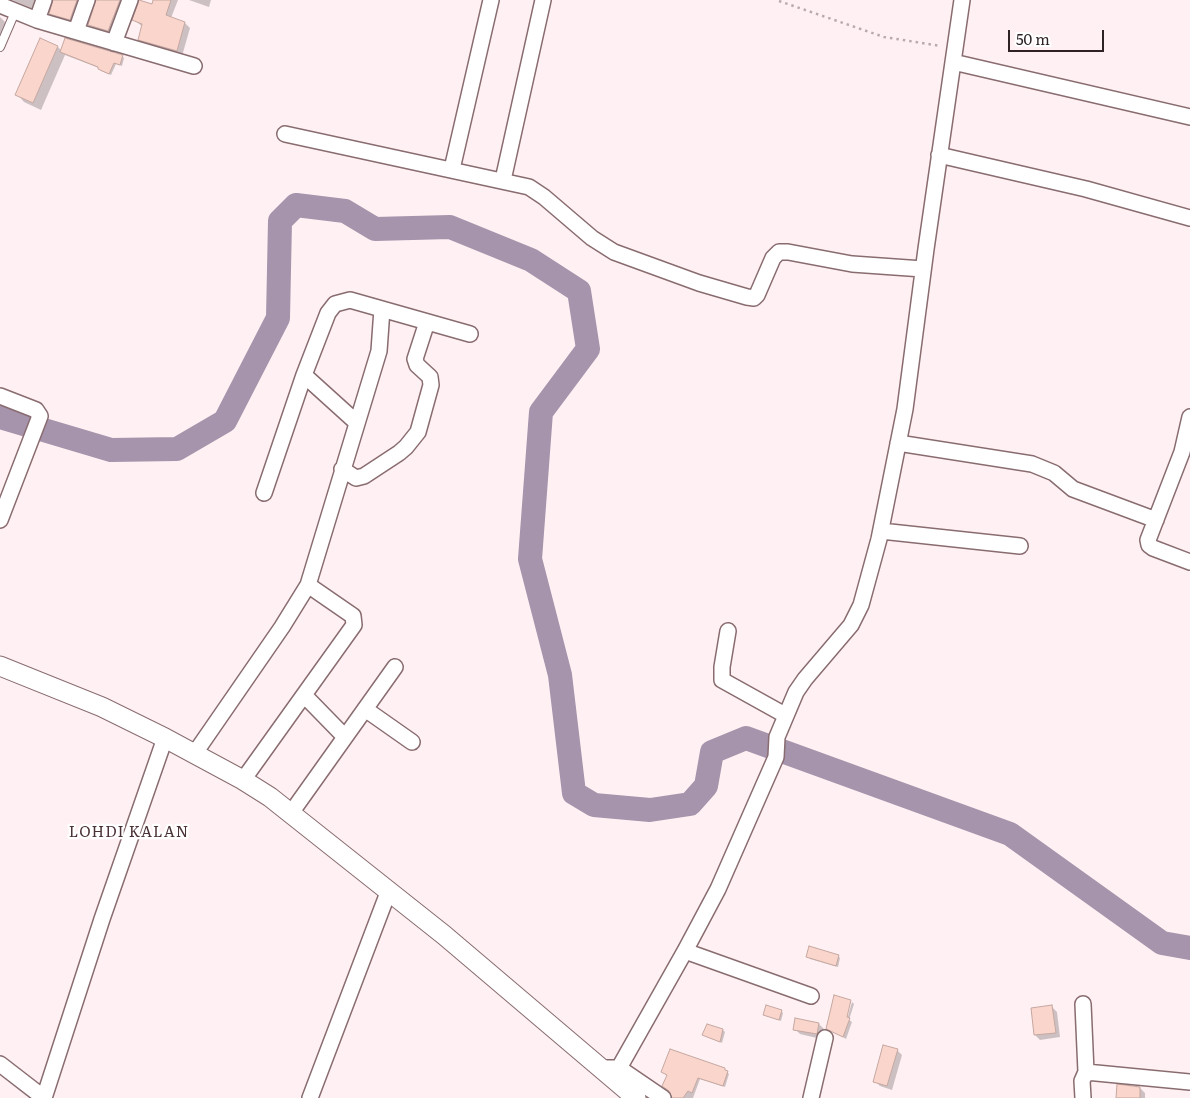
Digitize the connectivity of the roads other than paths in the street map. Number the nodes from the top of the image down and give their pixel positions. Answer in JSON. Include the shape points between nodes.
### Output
{"nodes":[{"id":1,"x":44,"y":0,"type":"edge"},
{"id":2,"x":87,"y":0,"type":"edge"},
{"id":3,"x":130,"y":0,"type":"edge"},
{"id":4,"x":491,"y":0,"type":"edge"},
{"id":5,"x":543,"y":0,"type":"edge"},
{"id":6,"x":962,"y":0,"type":"edge"},
{"id":7,"x":6,"y":6,"type":"edge"},
{"id":8,"x":37,"y":20,"type":"junction"},
{"id":9,"x":76,"y":31,"type":"junction"},
{"id":10,"x":114,"y":43,"type":"junction"},
{"id":11,"x":0,"y":47,"type":"edge"},
{"id":12,"x":954,"y":55,"type":"junction"},
{"id":13,"x":194,"y":66,"type":"dead end"},
{"id":14,"x":1190,"y":117,"type":"edge"},
{"id":15,"x":285,"y":134,"type":"dead end"},
{"id":16,"x":939,"y":155,"type":"junction"},
{"id":17,"x":452,"y":169,"type":"junction"},
{"id":18,"x":503,"y":180,"type":"junction"},
{"id":19,"x":1190,"y":218,"type":"edge"},
{"id":20,"x":923,"y":270,"type":"junction"},
{"id":21,"x":382,"y":309,"type":"junction"},
{"id":22,"x":427,"y":322,"type":"junction"},
{"id":23,"x":470,"y":334,"type":"dead end"},
{"id":24,"x":304,"y":375,"type":"junction"},
{"id":25,"x":0,"y":396,"type":"edge"},
{"id":26,"x":1190,"y":417,"type":"edge"},
{"id":27,"x":356,"y":422,"type":"junction"},
{"id":28,"x":898,"y":443,"type":"junction"},
{"id":29,"x":342,"y":469,"type":"junction"},
{"id":30,"x":264,"y":493,"type":"dead end"},
{"id":31,"x":0,"y":520,"type":"edge"},
{"id":32,"x":1156,"y":520,"type":"junction"},
{"id":33,"x":881,"y":531,"type":"junction"},
{"id":34,"x":1020,"y":546,"type":"dead end"},
{"id":35,"x":1190,"y":562,"type":"edge"},
{"id":36,"x":308,"y":585,"type":"junction"},
{"id":37,"x":728,"y":631,"type":"dead end"},
{"id":38,"x":0,"y":666,"type":"edge"},
{"id":39,"x":395,"y":667,"type":"dead end"},
{"id":40,"x":304,"y":695,"type":"junction"},
{"id":41,"x":365,"y":709,"type":"junction"},
{"id":42,"x":785,"y":715,"type":"junction"},
{"id":43,"x":346,"y":737,"type":"junction"},
{"id":44,"x":165,"y":738,"type":"junction"},
{"id":45,"x":412,"y":742,"type":"dead end"},
{"id":46,"x":195,"y":753,"type":"junction"},
{"id":47,"x":243,"y":780,"type":"junction"},
{"id":48,"x":290,"y":814,"type":"junction"},
{"id":49,"x":389,"y":890,"type":"junction"},
{"id":50,"x":685,"y":951,"type":"junction"},
{"id":51,"x":811,"y":996,"type":"dead end"},
{"id":52,"x":1083,"y":1004,"type":"dead end"},
{"id":53,"x":825,"y":1038,"type":"dead end"},
{"id":54,"x":0,"y":1064,"type":"edge"},
{"id":55,"x":609,"y":1068,"type":"junction"},
{"id":56,"x":1086,"y":1072,"type":"junction"},
{"id":57,"x":1190,"y":1082,"type":"edge"},
{"id":58,"x":44,"y":1098,"type":"edge"},
{"id":59,"x":310,"y":1098,"type":"edge"},
{"id":60,"x":636,"y":1098,"type":"edge"},
{"id":61,"x":662,"y":1098,"type":"edge"},
{"id":62,"x":810,"y":1098,"type":"edge"},
{"id":63,"x":1083,"y":1098,"type":"edge"}],
"edges":[{"from":1,"to":8,"type":"street"},
{"from":2,"to":9,"type":"street"},
{"from":3,"to":10,"type":"street"},
{"from":4,"to":17,"type":"street"},
{"from":5,"to":18,"type":"street"},
{"from":6,"to":12,"type":"street"},
{"from":7,"to":8,"type":"street"},
{"from":7,"to":11,"type":"lane"},
{"from":8,"to":9,"type":"street"},
{"from":9,"to":10,"type":"street"},
{"from":10,"to":13,"type":"street"},
{"from":12,"to":14,"type":"street"},
{"from":12,"to":16,"type":"street"},
{"from":15,"to":17,"type":"street"},
{"from":16,"to":19,"type":"street","via":[[1086,189]]},
{"from":16,"to":20,"type":"street"},
{"from":17,"to":18,"type":"street"},
{"from":18,"to":20,"type":"street","via":[[535,190],[592,238],[614,252],[747,297],[757,295],[772,258],[779,252],[852,264]]},
{"from":20,"to":28,"type":"street"},
{"from":21,"to":22,"type":"street"},
{"from":21,"to":24,"type":"street","via":[[350,300],[335,304],[328,313]]},
{"from":21,"to":27,"type":"street","via":[[379,350]]},
{"from":22,"to":23,"type":"street"},
{"from":22,"to":29,"type":"street","via":[[416,360],[430,378],[431,385],[418,432],[399,454],[364,476],[354,477]]},
{"from":24,"to":27,"type":"street"},
{"from":24,"to":30,"type":"street"},
{"from":25,"to":31,"type":"street","via":[[38,412],[40,416]]},
{"from":26,"to":32,"type":"street","via":[[1182,452]]},
{"from":27,"to":29,"type":"street"},
{"from":28,"to":32,"type":"street","via":[[1032,464],[1054,473],[1073,489]]},
{"from":28,"to":33,"type":"street"},
{"from":29,"to":36,"type":"street"},
{"from":32,"to":35,"type":"street","via":[[1148,540],[1150,546]]},
{"from":33,"to":34,"type":"street"},
{"from":33,"to":42,"type":"street","via":[[856,616],[805,679]]},
{"from":36,"to":40,"type":"street","via":[[352,616],[354,622]]},
{"from":36,"to":46,"type":"street"},
{"from":37,"to":42,"type":"street","via":[[722,680]]},
{"from":38,"to":44,"type":"street","via":[[102,707]]},
{"from":39,"to":41,"type":"street"},
{"from":40,"to":43,"type":"street"},
{"from":40,"to":47,"type":"street"},
{"from":41,"to":43,"type":"street"},
{"from":41,"to":45,"type":"street"},
{"from":42,"to":50,"type":"street","via":[[777,737],[776,757],[718,889]]},
{"from":43,"to":48,"type":"street"},
{"from":44,"to":46,"type":"street"},
{"from":44,"to":58,"type":"street"},
{"from":46,"to":47,"type":"street"},
{"from":47,"to":48,"type":"street"},
{"from":48,"to":49,"type":"street"},
{"from":49,"to":55,"type":"street"},
{"from":49,"to":59,"type":"street"},
{"from":50,"to":51,"type":"street"},
{"from":50,"to":55,"type":"street"},
{"from":52,"to":56,"type":"street"},
{"from":53,"to":62,"type":"street"},
{"from":54,"to":58,"type":"street"},
{"from":55,"to":60,"type":"street"},
{"from":55,"to":61,"type":"street"},
{"from":56,"to":57,"type":"street"},
{"from":56,"to":63,"type":"street","via":[[1082,1081]]}]}
